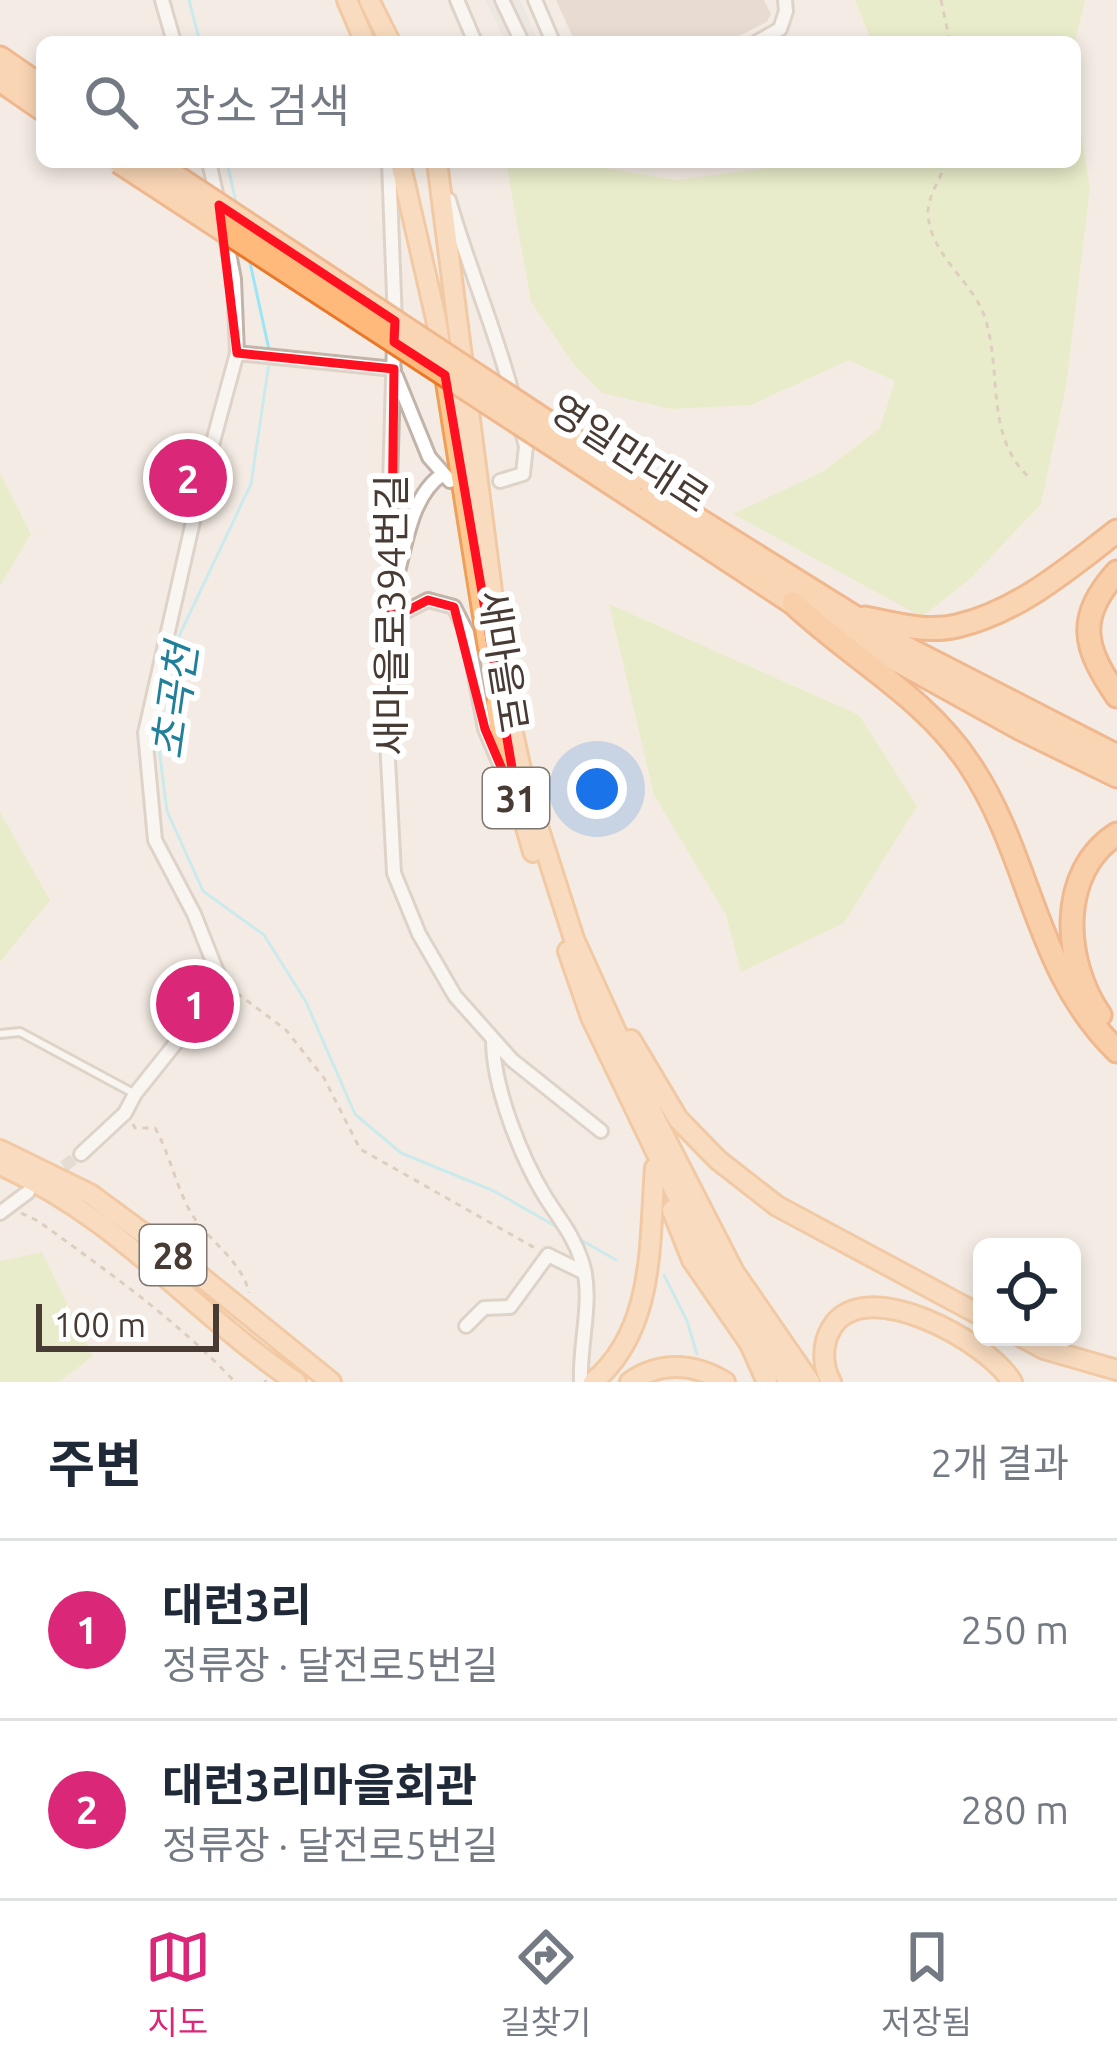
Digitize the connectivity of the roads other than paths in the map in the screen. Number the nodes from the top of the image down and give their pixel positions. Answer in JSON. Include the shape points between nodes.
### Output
{"nodes":[{"id":1,"x":162,"y":0,"type":"edge"},
{"id":2,"x":346,"y":0,"type":"edge"},
{"id":3,"x":369,"y":0,"type":"edge"},
{"id":4,"x":457,"y":0,"type":"edge"},
{"id":5,"x":502,"y":0,"type":"edge"},
{"id":6,"x":535,"y":0,"type":"edge"},
{"id":7,"x":785,"y":0,"type":"edge"},
{"id":8,"x":172,"y":36,"type":"edge"},
{"id":9,"x":362,"y":36,"type":"edge"},
{"id":10,"x":387,"y":36,"type":"edge"},
{"id":11,"x":473,"y":36,"type":"edge"},
{"id":12,"x":519,"y":36,"type":"edge"},
{"id":13,"x":550,"y":36,"type":"edge"},
{"id":14,"x":768,"y":36,"type":"edge"},
{"id":15,"x":0,"y":58,"type":"edge"},
{"id":16,"x":0,"y":80,"type":"edge"},
{"id":17,"x":36,"y":83,"type":"edge"},
{"id":18,"x":36,"y":105,"type":"edge"},
{"id":19,"x":128,"y":168,"type":"edge"},
{"id":20,"x":163,"y":168,"type":"edge"},
{"id":21,"x":210,"y":168,"type":"edge"},
{"id":22,"x":389,"y":168,"type":"edge"},
{"id":23,"x":401,"y":168,"type":"edge"},
{"id":24,"x":440,"y":170,"type":"edge"},
{"id":25,"x":237,"y":353,"type":"junction"},
{"id":26,"x":394,"y":369,"type":"junction"},
{"id":27,"x":500,"y":482,"type":"dead end"},
{"id":28,"x":635,"y":489,"type":"junction"},
{"id":29,"x":1117,"y":531,"type":"edge"},
{"id":30,"x":1117,"y":572,"type":"edge"},
{"id":31,"x":392,"y":592,"type":"junction"},
{"id":32,"x":793,"y":603,"type":"junction"},
{"id":33,"x":851,"y":615,"type":"junction"},
{"id":34,"x":391,"y":619,"type":"junction"},
{"id":35,"x":1117,"y":696,"type":"edge"},
{"id":36,"x":1075,"y":736,"type":"junction"},
{"id":37,"x":1117,"y":746,"type":"edge"},
{"id":38,"x":1117,"y":757,"type":"edge"},
{"id":39,"x":1117,"y":776,"type":"edge"},
{"id":40,"x":519,"y":809,"type":"junction"},
{"id":41,"x":1117,"y":834,"type":"edge"},
{"id":42,"x":574,"y":939,"type":"junction"},
{"id":43,"x":1117,"y":1032,"type":"edge"},
{"id":44,"x":0,"y":1034,"type":"edge"},
{"id":45,"x":493,"y":1039,"type":"junction"},
{"id":46,"x":1117,"y":1051,"type":"edge"},
{"id":47,"x":136,"y":1094,"type":"junction"},
{"id":48,"x":633,"y":1098,"type":"junction"},
{"id":49,"x":601,"y":1132,"type":"dead end"},
{"id":50,"x":0,"y":1150,"type":"edge"},
{"id":51,"x":82,"y":1154,"type":"tunnel mouth"},
{"id":52,"x":0,"y":1165,"type":"edge"},
{"id":53,"x":656,"y":1168,"type":"junction"},
{"id":54,"x":28,"y":1192,"type":"dead end"},
{"id":55,"x":4,"y":1210,"type":"edge"},
{"id":56,"x":583,"y":1266,"type":"junction"},
{"id":57,"x":973,"y":1311,"type":"edge"},
{"id":58,"x":466,"y":1326,"type":"dead end"},
{"id":59,"x":1038,"y":1346,"type":"edge"},
{"id":60,"x":1117,"y":1370,"type":"edge"},
{"id":61,"x":269,"y":1377,"type":"edge"},
{"id":62,"x":294,"y":1382,"type":"edge"},
{"id":63,"x":336,"y":1382,"type":"edge"},
{"id":64,"x":581,"y":1382,"type":"edge"},
{"id":65,"x":593,"y":1382,"type":"edge"},
{"id":66,"x":630,"y":1382,"type":"edge"},
{"id":67,"x":725,"y":1382,"type":"edge"},
{"id":68,"x":767,"y":1382,"type":"edge"},
{"id":69,"x":789,"y":1382,"type":"edge"},
{"id":70,"x":810,"y":1382,"type":"edge"},
{"id":71,"x":830,"y":1382,"type":"edge"},
{"id":72,"x":1012,"y":1382,"type":"edge"}],
"edges":[{"from":1,"to":8,"type":"street"},
{"from":2,"to":9,"type":"main road"},
{"from":3,"to":10,"type":"main road"},
{"from":4,"to":11,"type":"street"},
{"from":5,"to":12,"type":"street"},
{"from":6,"to":13,"type":"street"},
{"from":7,"to":14,"type":"street","via":[[780,29]]},
{"from":15,"to":17,"type":"highway"},
{"from":16,"to":18,"type":"highway"},
{"from":19,"to":28,"type":"highway","name":"영일만대로","bridge":true},
{"from":20,"to":28,"type":"highway","name":"영일만대로","bridge":true},
{"from":21,"to":25,"type":"street","via":[[234,279]]},
{"from":22,"to":26,"type":"street","name":"새마을로394번길"},
{"from":23,"to":40,"type":"main road","name":"새마을로","number":"31","via":[[436,319],[501,740]]},
{"from":24,"to":27,"type":"street","via":[[526,446],[523,475]]},
{"from":24,"to":42,"type":"main road","name":"새마을로","number":"31","via":[[506,701]]},
{"from":25,"to":26,"type":"street"},
{"from":25,"to":47,"type":"street","via":[[145,733],[155,840],[225,992]]},
{"from":26,"to":31,"type":"street","name":"새마을로394번길"},
{"from":26,"to":31,"type":"street","via":[[429,457],[447,477],[430,483],[416,508]]},
{"from":28,"to":32,"type":"highway","name":"영일만대로"},
{"from":28,"to":33,"type":"highway","name":"영일만대로"},
{"from":29,"to":33,"type":"highway","via":[[1010,607],[955,627]]},
{"from":30,"to":35,"type":"highway","via":[[1097,594],[1087,623],[1095,664]]},
{"from":31,"to":34,"type":"street","name":"새마을로394번길"},
{"from":32,"to":39,"type":"highway","name":"영일만대로"},
{"from":32,"to":46,"type":"highway","via":[[907,693],[961,752],[1000,820],[1064,985]]},
{"from":33,"to":36,"type":"highway","name":"영일만대로"},
{"from":34,"to":40,"type":"street","via":[[428,600],[454,607],[467,633],[485,729]]},
{"from":34,"to":45,"type":"street","name":"새마을로394번길","via":[[386,721],[394,873],[454,996]]},
{"from":36,"to":37,"type":"highway"},
{"from":36,"to":38,"type":"highway","name":"영일만대로"},
{"from":40,"to":48,"type":"main road","name":"새마을로","number":"31","via":[[591,1017]]},
{"from":41,"to":43,"type":"highway","via":[[1089,859],[1071,921],[1081,978]]},
{"from":42,"to":57,"type":"main road","via":[[678,1118],[718,1160],[777,1206]]},
{"from":42,"to":70,"type":"main road","name":"새마을로","number":"31","via":[[734,1272]]},
{"from":44,"to":47,"type":"lane","via":[[20,1032]]},
{"from":45,"to":49,"type":"street","name":"새마을로394번길"},
{"from":45,"to":56,"type":"street","via":[[493,1067],[517,1133]]},
{"from":47,"to":51,"type":"street"},
{"from":48,"to":53,"type":"main road"},
{"from":48,"to":69,"type":"main road","name":"새마을로","number":"31","via":[[709,1262]]},
{"from":50,"to":63,"type":"main road","number":"28","via":[[91,1194]]},
{"from":52,"to":61,"type":"main road","via":[[109,1226]]},
{"from":53,"to":65,"type":"main road","via":[[648,1283],[632,1329]]},
{"from":53,"to":68,"type":"main road","via":[[692,1260]]},
{"from":54,"to":55,"type":"street"},
{"from":56,"to":58,"type":"street","via":[[548,1255],[509,1307],[484,1308]]},
{"from":56,"to":64,"type":"street"},
{"from":59,"to":60,"type":"main road"},
{"from":61,"to":62,"type":"main road"},
{"from":66,"to":67,"type":"main road","via":[[664,1365]]},
{"from":71,"to":72,"type":"main road","via":[[824,1341],[837,1316],[862,1304],[898,1309],[962,1338]]}]}
